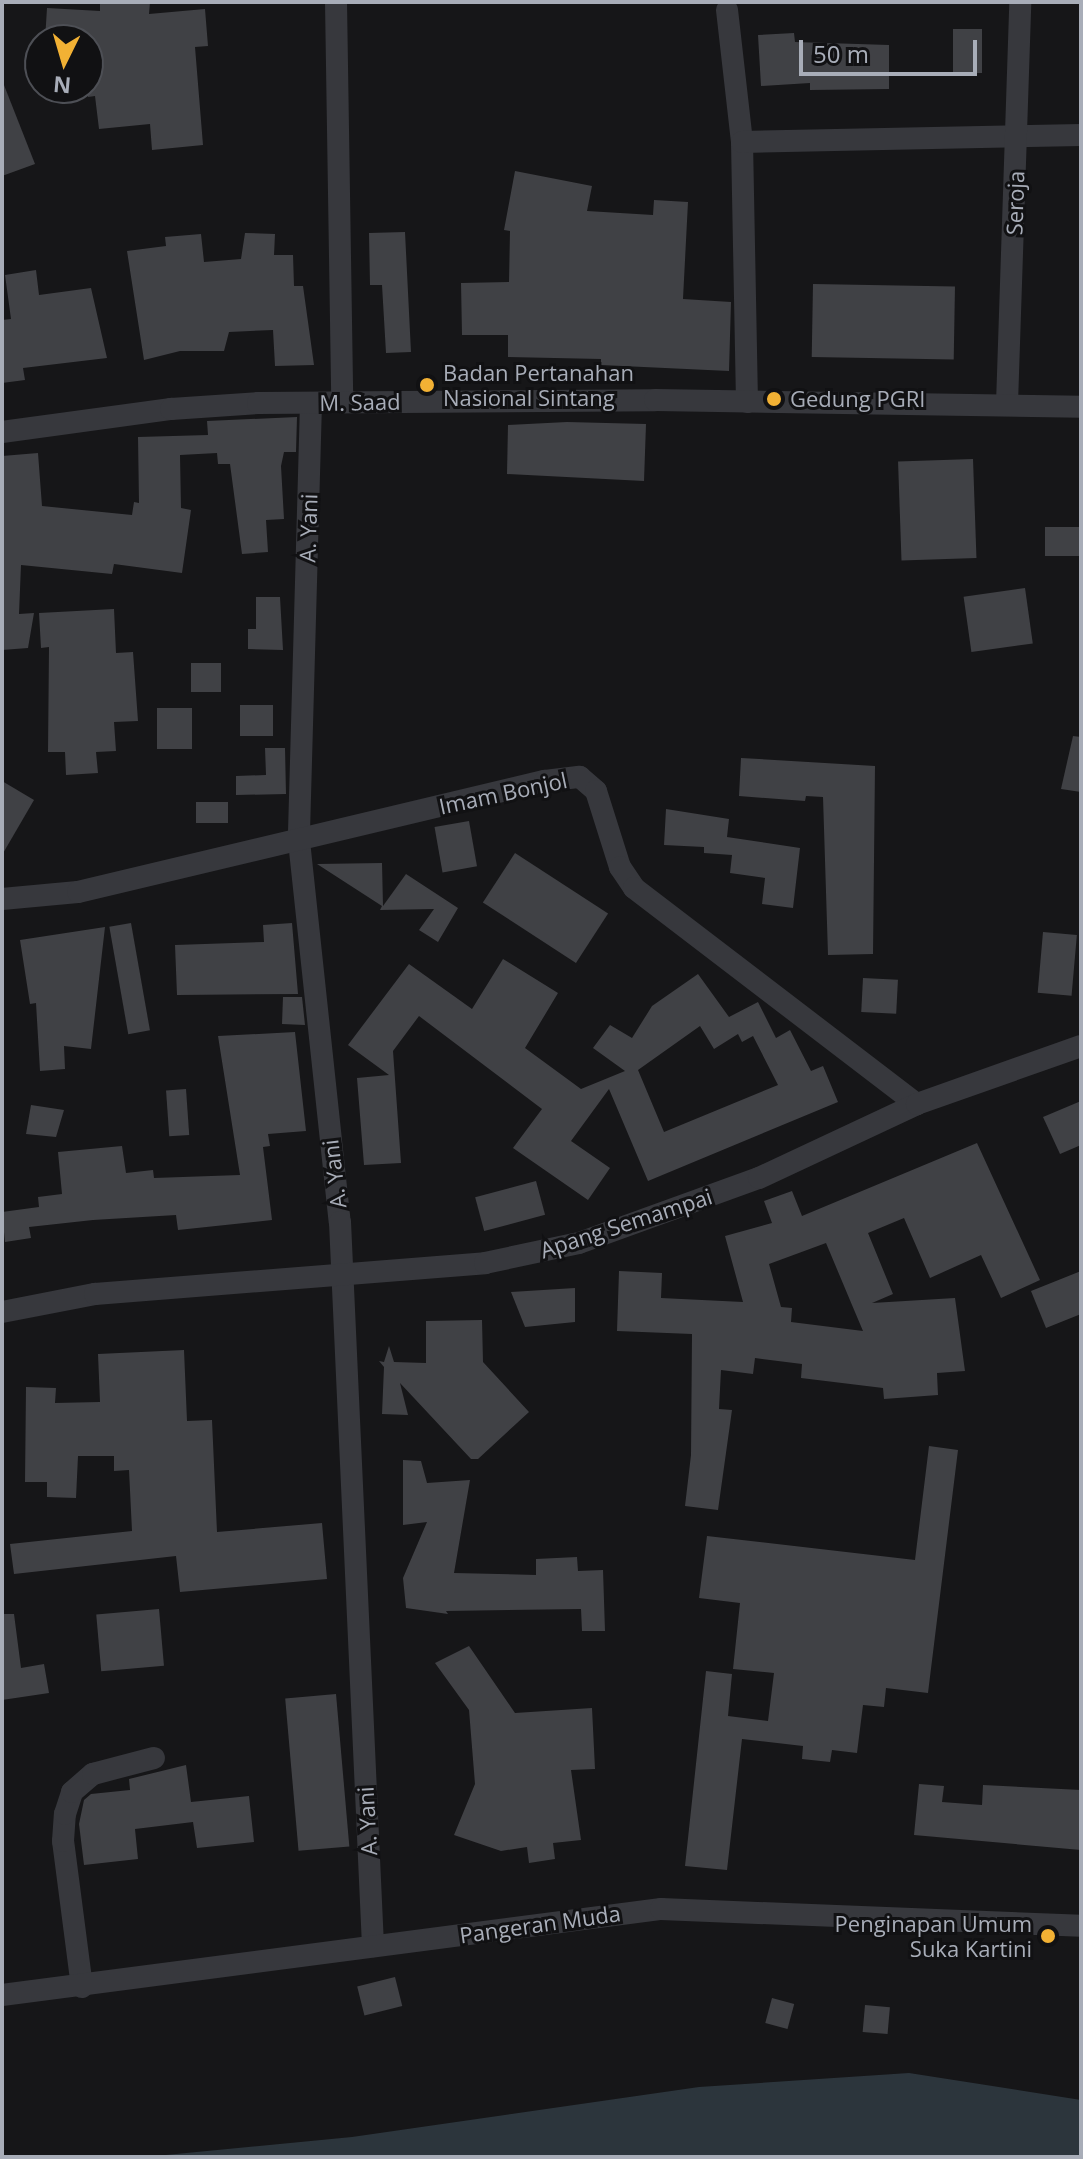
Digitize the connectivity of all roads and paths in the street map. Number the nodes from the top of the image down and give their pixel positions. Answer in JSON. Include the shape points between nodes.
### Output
{"nodes":[{"id":1,"x":336,"y":2,"type":"edge"},
{"id":2,"x":1020,"y":2,"type":"edge"},
{"id":3,"x":727,"y":10,"type":"dead end"},
{"id":4,"x":1018,"y":134,"type":"junction"},
{"id":5,"x":1081,"y":135,"type":"edge"},
{"id":6,"x":742,"y":142,"type":"junction"},
{"id":7,"x":342,"y":402,"type":"junction"},
{"id":8,"x":747,"y":402,"type":"junction"},
{"id":9,"x":311,"y":403,"type":"junction"},
{"id":10,"x":1007,"y":404,"type":"junction"},
{"id":11,"x":1081,"y":407,"type":"edge"},
{"id":12,"x":2,"y":432,"type":"edge"},
{"id":13,"x":299,"y":841,"type":"junction"},
{"id":14,"x":2,"y":899,"type":"edge"},
{"id":15,"x":1081,"y":1046,"type":"edge"},
{"id":16,"x":917,"y":1104,"type":"junction"},
{"id":17,"x":340,"y":1277,"type":"junction"},
{"id":18,"x":2,"y":1312,"type":"edge"},
{"id":19,"x":154,"y":1758,"type":"dead end"},
{"id":20,"x":1081,"y":1926,"type":"edge"},
{"id":21,"x":373,"y":1946,"type":"junction"},
{"id":22,"x":82,"y":1987,"type":"junction"},
{"id":23,"x":2,"y":1995,"type":"edge"}],
"edges":[{"from":1,"to":7,"type":"street"},
{"from":2,"to":4,"type":"street","name":"Seroja"},
{"from":3,"to":6,"type":"street"},
{"from":4,"to":5,"type":"street"},
{"from":4,"to":6,"type":"street"},
{"from":4,"to":10,"type":"street","name":"Seroja"},
{"from":6,"to":8,"type":"street"},
{"from":7,"to":8,"type":"street","name":"M. Saad"},
{"from":7,"to":9,"type":"street","name":"M. Saad"},
{"from":8,"to":10,"type":"street","name":"M. Saad"},
{"from":9,"to":12,"type":"street","name":"M. Saad","via":[[188,407]]},
{"from":9,"to":13,"type":"street","name":"A. Yani"},
{"from":10,"to":11,"type":"street","name":"M. Saad"},
{"from":13,"to":14,"type":"street","name":"Imam Bonjol","via":[[78,892]]},
{"from":13,"to":16,"type":"street","name":"Imam Bonjol","via":[[580,777],[596,791],[620,867],[634,888]]},
{"from":13,"to":17,"type":"street","name":"A. Yani","via":[[340,1222]]},
{"from":15,"to":16,"type":"street","name":"Apang Semampai"},
{"from":16,"to":17,"type":"street","name":"Apang Semampai","via":[[759,1178],[579,1243],[485,1263]]},
{"from":17,"to":18,"type":"street","name":"Apang Semampai","via":[[95,1294]]},
{"from":17,"to":21,"type":"street","name":"A. Yani"},
{"from":19,"to":22,"type":"street","via":[[93,1774],[72,1792],[65,1814],[63,1841]]},
{"from":20,"to":21,"type":"street","name":"Pangeran Muda","via":[[661,1909]]},
{"from":21,"to":22,"type":"street","name":"Pangeran Muda"},
{"from":22,"to":23,"type":"street","name":"Pangeran Muda"}]}
